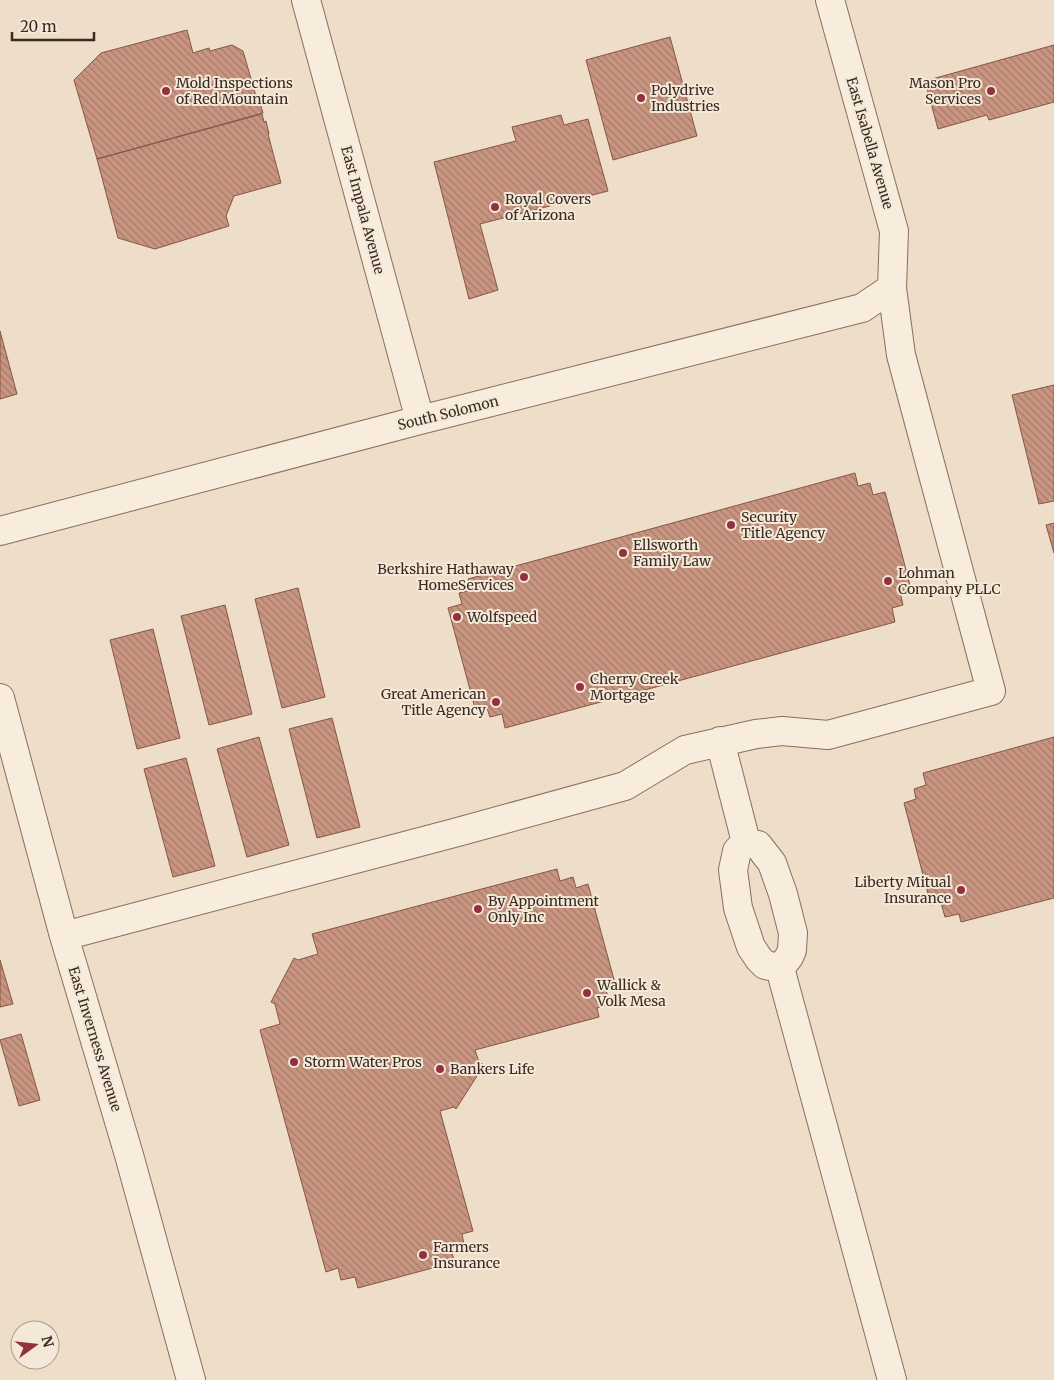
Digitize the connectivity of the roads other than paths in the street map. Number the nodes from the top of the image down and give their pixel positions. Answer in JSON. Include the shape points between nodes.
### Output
{"nodes":[{"id":1,"x":306,"y":0,"type":"edge"},
{"id":2,"x":830,"y":0,"type":"edge"},
{"id":3,"x":892,"y":288,"type":"junction"},
{"id":4,"x":420,"y":420,"type":"junction"},
{"id":5,"x":0,"y":531,"type":"edge"},
{"id":6,"x":0,"y":698,"type":"edge"},
{"id":7,"x":720,"y":741,"type":"junction"},
{"id":8,"x":746,"y":842,"type":"junction"},
{"id":9,"x":64,"y":936,"type":"junction"},
{"id":10,"x":780,"y":968,"type":"junction"},
{"id":11,"x":190,"y":1380,"type":"edge"},
{"id":12,"x":892,"y":1380,"type":"edge"}],
"edges":[{"from":1,"to":4,"type":"street","name":"East Impala Avenue"},
{"from":2,"to":3,"type":"street","name":"East Isabella Avenue","via":[[894,231]]},
{"from":3,"to":4,"type":"street","name":"South Solomon","via":[[862,308]]},
{"from":3,"to":7,"type":"street","name":"East Isabella Avenue","via":[[901,355],[991,691],[828,735],[782,731]]},
{"from":4,"to":5,"type":"street","name":"South Solomon"},
{"from":6,"to":9,"type":"street","name":"East Inverness Avenue"},
{"from":7,"to":8,"type":"street"},
{"from":7,"to":9,"type":"street","via":[[685,750],[625,786]]},
{"from":8,"to":10,"type":"street","via":[[758,845],[772,863],[783,894],[793,933],[792,950]]},
{"from":8,"to":10,"type":"street","via":[[737,851],[733,870],[738,908],[751,947],[759,959],[765,965]]},
{"from":9,"to":11,"type":"street","name":"East Inverness Avenue","via":[[129,1155]]},
{"from":10,"to":12,"type":"street"}]}
